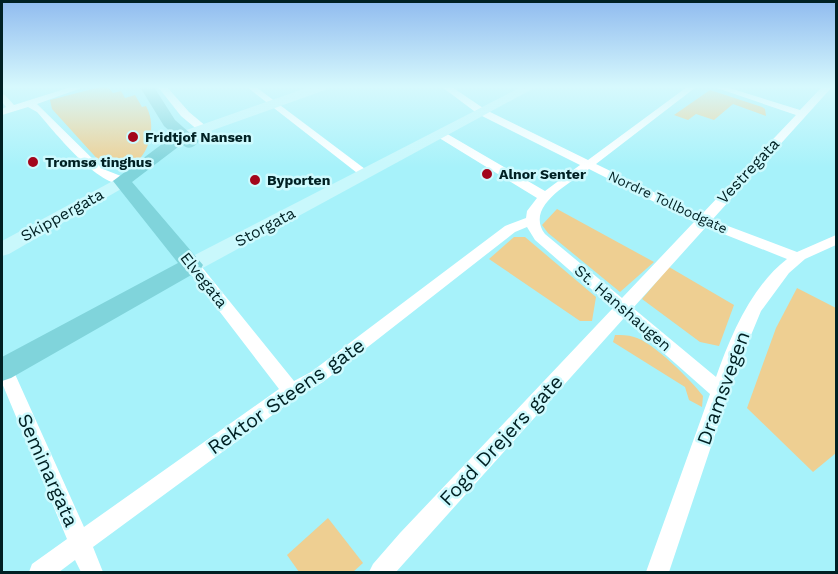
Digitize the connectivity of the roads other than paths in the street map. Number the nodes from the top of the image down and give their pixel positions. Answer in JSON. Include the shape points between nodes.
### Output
{"nodes":[{"id":1,"x":44,"y":114,"type":"edge"},
{"id":2,"x":163,"y":114,"type":"edge"},
{"id":3,"x":185,"y":114,"type":"edge"},
{"id":4,"x":244,"y":114,"type":"edge"},
{"id":5,"x":253,"y":114,"type":"edge"},
{"id":6,"x":276,"y":114,"type":"edge"},
{"id":7,"x":479,"y":114,"type":"edge"},
{"id":8,"x":486,"y":114,"type":"edge"},
{"id":9,"x":656,"y":114,"type":"edge"},
{"id":10,"x":799,"y":114,"type":"edge"},
{"id":11,"x":203,"y":129,"type":"junction"},
{"id":12,"x":440,"y":134,"type":"junction"},
{"id":13,"x":187,"y":139,"type":"junction"},
{"id":14,"x":588,"y":164,"type":"junction"},
{"id":15,"x":365,"y":174,"type":"junction"},
{"id":16,"x":127,"y":178,"type":"junction"},
{"id":17,"x":545,"y":197,"type":"junction"},
{"id":18,"x":532,"y":220,"type":"junction"},
{"id":19,"x":703,"y":220,"type":"junction"},
{"id":20,"x":837,"y":240,"type":"edge"},
{"id":21,"x":2,"y":249,"type":"edge"},
{"id":22,"x":795,"y":256,"type":"junction"},
{"id":23,"x":192,"y":265,"type":"junction"},
{"id":24,"x":622,"y":309,"type":"junction"},
{"id":25,"x":2,"y":369,"type":"edge"},
{"id":26,"x":291,"y":391,"type":"junction"},
{"id":27,"x":720,"y":392,"type":"junction"},
{"id":28,"x":80,"y":543,"type":"junction"},
{"id":29,"x":40,"y":573,"type":"edge"},
{"id":30,"x":92,"y":573,"type":"edge"},
{"id":31,"x":381,"y":573,"type":"edge"},
{"id":32,"x":658,"y":573,"type":"edge"}],
"edges":[{"from":1,"to":16,"type":"street","via":[[99,171]]},
{"from":2,"to":13,"type":"main road"},
{"from":3,"to":11,"type":"street"},
{"from":4,"to":11,"type":"street","name":"Skippergata"},
{"from":5,"to":13,"type":"street","name":"Skippergata","via":[[222,131]]},
{"from":6,"to":15,"type":"street"},
{"from":7,"to":12,"type":"street","name":"Storgata"},
{"from":8,"to":14,"type":"street","name":"Nordre Tollbodgate"},
{"from":9,"to":14,"type":"street"},
{"from":10,"to":19,"type":"street","name":"Vestregata"},
{"from":11,"to":13,"type":"street","name":"Skippergata"},
{"from":12,"to":15,"type":"street","name":"Storgata"},
{"from":12,"to":17,"type":"street"},
{"from":13,"to":16,"type":"main road","name":"Skippergata","via":[[155,165]]},
{"from":14,"to":17,"type":"street"},
{"from":14,"to":19,"type":"street","name":"Nordre Tollbodgate"},
{"from":15,"to":23,"type":"street","name":"Storgata"},
{"from":16,"to":21,"type":"street","name":"Skippergata"},
{"from":16,"to":23,"type":"main road","name":"Elvegata"},
{"from":17,"to":18,"type":"street","via":[[533,210]]},
{"from":18,"to":24,"type":"street","name":"St. Hanshaugen","via":[[540,237]]},
{"from":18,"to":26,"type":"street","name":"Rektor Steens gate","via":[[510,229],[317,376]]},
{"from":19,"to":22,"type":"street","name":"Nordre Tollbodgate"},
{"from":19,"to":24,"type":"street","name":"Vestregata"},
{"from":20,"to":22,"type":"street","name":"Dramsvegen"},
{"from":22,"to":27,"type":"street","name":"Dramsvegen","via":[[754,308]]},
{"from":23,"to":25,"type":"main road","name":"Storgata"},
{"from":23,"to":26,"type":"street","name":"Elvegata"},
{"from":24,"to":27,"type":"street","name":"St. Hanshaugen"},
{"from":24,"to":31,"type":"street","name":"Fogd Drejers gate"},
{"from":25,"to":28,"type":"street","name":"Seminargata"},
{"from":26,"to":28,"type":"street","name":"Rektor Steens gate"},
{"from":27,"to":32,"type":"street","name":"Dramsvegen"},
{"from":28,"to":29,"type":"street","name":"Rektor Steens gate"},
{"from":28,"to":30,"type":"street","name":"Seminargata"}]}
